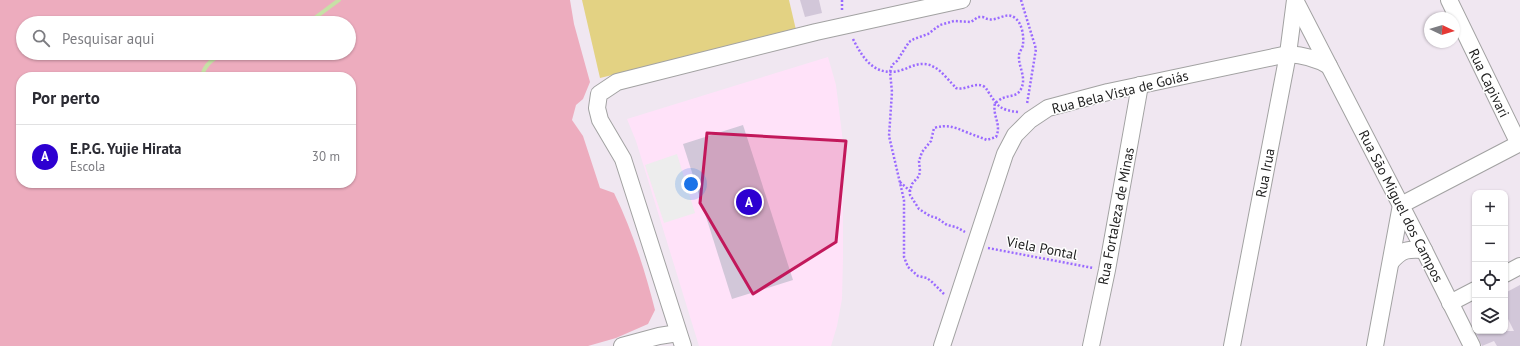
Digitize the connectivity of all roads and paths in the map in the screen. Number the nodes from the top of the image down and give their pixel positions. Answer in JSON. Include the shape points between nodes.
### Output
{"nodes":[{"id":1,"x":842,"y":0,"type":"edge"},
{"id":2,"x":962,"y":0,"type":"edge"},
{"id":3,"x":1021,"y":0,"type":"edge"},
{"id":4,"x":1295,"y":0,"type":"edge"},
{"id":5,"x":1449,"y":0,"type":"edge"},
{"id":6,"x":846,"y":25,"type":"junction"},
{"id":7,"x":1288,"y":54,"type":"junction"},
{"id":8,"x":1330,"y":66,"type":"junction"},
{"id":9,"x":890,"y":72,"type":"junction"},
{"id":10,"x":1140,"y":85,"type":"junction"},
{"id":11,"x":995,"y":103,"type":"junction"},
{"id":12,"x":1026,"y":106,"type":"dead end"},
{"id":13,"x":1009,"y":111,"type":"dead end"},
{"id":14,"x":1520,"y":144,"type":"edge"},
{"id":15,"x":899,"y":181,"type":"junction"},
{"id":16,"x":910,"y":191,"type":"junction"},
{"id":17,"x":1401,"y":205,"type":"junction"},
{"id":18,"x":975,"y":241,"type":"junction"},
{"id":19,"x":1424,"y":250,"type":"junction"},
{"id":20,"x":1391,"y":262,"type":"junction"},
{"id":21,"x":1520,"y":266,"type":"edge"},
{"id":22,"x":1107,"y":270,"type":"junction"},
{"id":23,"x":1508,"y":272,"type":"edge"},
{"id":24,"x":1472,"y":292,"type":"edge"},
{"id":25,"x":956,"y":302,"type":"junction"},
{"id":26,"x":1450,"y":303,"type":"junction"},
{"id":27,"x":680,"y":340,"type":"edge"},
{"id":28,"x":622,"y":346,"type":"edge"},
{"id":29,"x":942,"y":346,"type":"edge"},
{"id":30,"x":1091,"y":346,"type":"edge"},
{"id":31,"x":1232,"y":346,"type":"edge"},
{"id":32,"x":1375,"y":346,"type":"edge"},
{"id":33,"x":1472,"y":346,"type":"edge"}],
"edges":[{"from":1,"to":6,"type":"path"},
{"from":2,"to":6,"type":"street"},
{"from":3,"to":12,"type":"path","via":[[1036,49]]},
{"from":4,"to":7,"type":"street","name":"Rua Irua"},
{"from":4,"to":8,"type":"street","name":"Rua São Miguel dos Campos"},
{"from":5,"to":14,"type":"street","name":"Rua Capivari"},
{"from":6,"to":9,"type":"path","via":[[868,63],[879,71]]},
{"from":6,"to":27,"type":"street","via":[[617,82],[599,94],[600,120],[623,159]]},
{"from":7,"to":8,"type":"street","via":[[1318,59]]},
{"from":7,"to":10,"type":"street","name":"Rua Bela Vista de Goiás"},
{"from":7,"to":31,"type":"street","name":"Rua Irua"},
{"from":8,"to":17,"type":"street","name":"Rua São Miguel dos Campos"},
{"from":9,"to":11,"type":"path","via":[[917,63],[935,67],[956,88],[985,86]]},
{"from":9,"to":11,"type":"path","via":[[892,65],[909,42],[928,34],[940,25],[954,21],[971,22],[978,17],[993,20],[1004,16],[1014,17],[1019,22],[1024,42],[1019,55],[1024,80],[1016,96],[1002,98]]},
{"from":9,"to":15,"type":"path","via":[[892,92],[889,136]]},
{"from":10,"to":18,"type":"street","name":"Rua Bela Vista de Goiás","via":[[1048,108],[1030,120],[1015,135],[1005,154]]},
{"from":10,"to":22,"type":"street","name":"Rua Fortaleza de Minas"},
{"from":11,"to":13,"type":"path"},
{"from":11,"to":16,"type":"path","via":[[994,113],[999,124],[999,132],[992,139],[987,140],[954,127],[934,128],[931,141],[922,152],[919,161],[919,176]]},
{"from":14,"to":17,"type":"street"},
{"from":15,"to":16,"type":"path"},
{"from":15,"to":25,"type":"path","via":[[904,200],[904,257],[908,267],[918,276],[932,282]]},
{"from":16,"to":18,"type":"path","name":"Viela Pontal","via":[[919,209],[956,227]]},
{"from":17,"to":19,"type":"street","name":"Rua São Miguel dos Campos"},
{"from":17,"to":20,"type":"street"},
{"from":18,"to":22,"type":"path","name":"Viela Pontal"},
{"from":18,"to":25,"type":"street","name":"Rua Bela Vista de Goiás"},
{"from":19,"to":20,"type":"street","via":[[1405,250]]},
{"from":19,"to":26,"type":"street","name":"Rua São Miguel dos Campos"},
{"from":20,"to":32,"type":"street"},
{"from":21,"to":23,"type":"street"},
{"from":22,"to":30,"type":"street","name":"Rua Fortaleza de Minas"},
{"from":24,"to":26,"type":"street"},
{"from":25,"to":29,"type":"street","name":"Rua Bela Vista de Goiás"},
{"from":26,"to":33,"type":"street","name":"Rua São Miguel dos Campos"},
{"from":27,"to":28,"type":"street","via":[[659,336]]}]}
